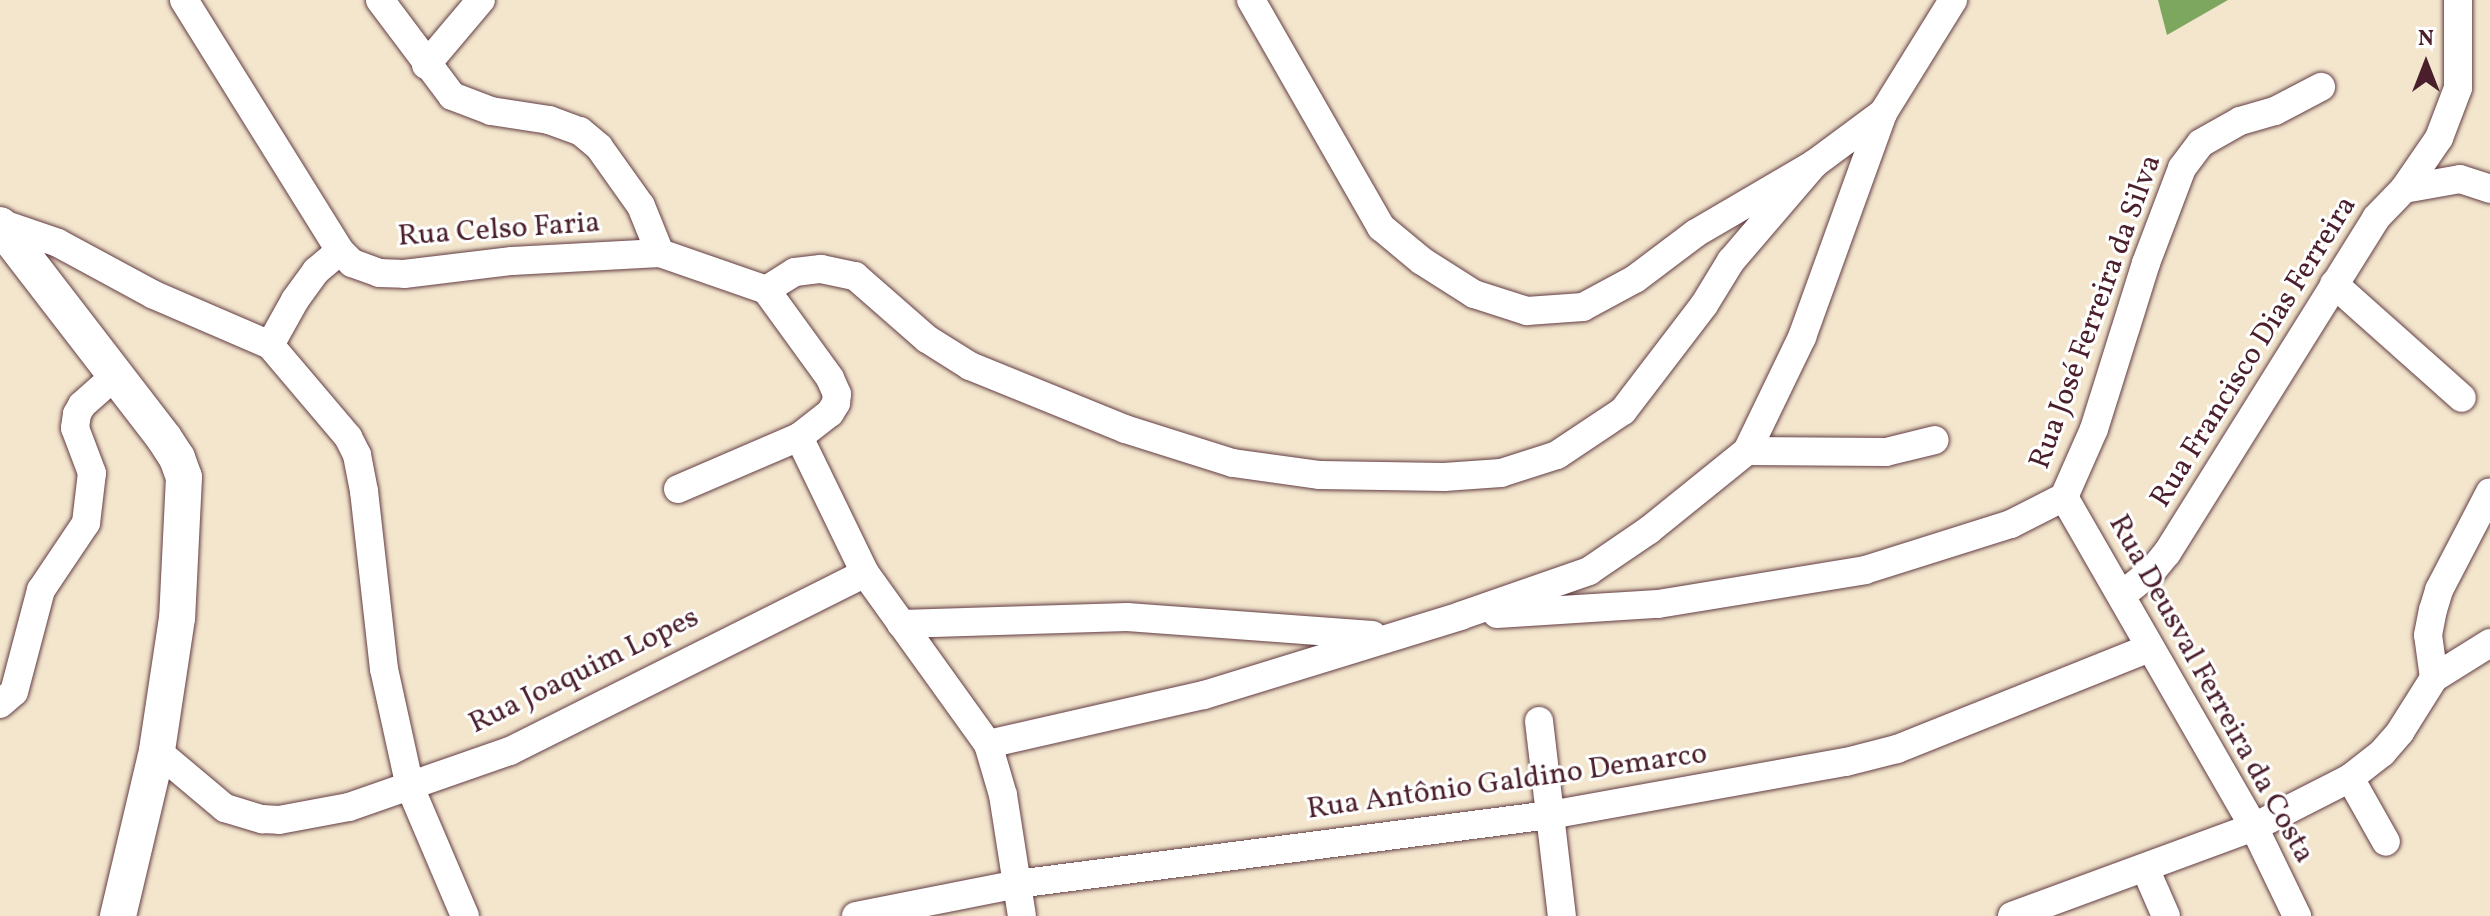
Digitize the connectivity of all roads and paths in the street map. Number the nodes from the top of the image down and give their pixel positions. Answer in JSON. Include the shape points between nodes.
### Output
{"nodes":[{"id":1,"x":184,"y":0,"type":"edge"},
{"id":2,"x":380,"y":0,"type":"edge"},
{"id":3,"x":481,"y":0,"type":"edge"},
{"id":4,"x":1251,"y":0,"type":"edge"},
{"id":5,"x":1953,"y":0,"type":"edge"},
{"id":6,"x":2458,"y":0,"type":"edge"},
{"id":7,"x":426,"y":65,"type":"junction"},
{"id":8,"x":2321,"y":87,"type":"dead end"},
{"id":9,"x":1883,"y":113,"type":"junction"},
{"id":10,"x":1814,"y":164,"type":"junction"},
{"id":11,"x":2404,"y":189,"type":"junction"},
{"id":12,"x":2490,"y":189,"type":"edge"},
{"id":13,"x":0,"y":224,"type":"edge"},
{"id":14,"x":340,"y":251,"type":"junction"},
{"id":15,"x":660,"y":253,"type":"junction"},
{"id":16,"x":2334,"y":284,"type":"junction"},
{"id":17,"x":766,"y":290,"type":"junction"},
{"id":18,"x":270,"y":345,"type":"junction"},
{"id":19,"x":117,"y":374,"type":"junction"},
{"id":20,"x":2462,"y":398,"type":"dead end"},
{"id":21,"x":799,"y":437,"type":"junction"},
{"id":22,"x":1935,"y":440,"type":"dead end"},
{"id":23,"x":1747,"y":451,"type":"junction"},
{"id":24,"x":678,"y":489,"type":"dead end"},
{"id":25,"x":2490,"y":492,"type":"edge"},
{"id":26,"x":2064,"y":497,"type":"junction"},
{"id":27,"x":865,"y":573,"type":"junction"},
{"id":28,"x":2122,"y":595,"type":"junction"},
{"id":29,"x":1460,"y":616,"type":"junction"},
{"id":30,"x":901,"y":624,"type":"junction"},
{"id":31,"x":1386,"y":636,"type":"junction"},
{"id":32,"x":2490,"y":643,"type":"edge"},
{"id":33,"x":2150,"y":648,"type":"junction"},
{"id":34,"x":2434,"y":678,"type":"junction"},
{"id":35,"x":0,"y":704,"type":"edge"},
{"id":36,"x":1539,"y":721,"type":"dead end"},
{"id":37,"x":988,"y":744,"type":"junction"},
{"id":38,"x":157,"y":751,"type":"junction"},
{"id":39,"x":2350,"y":778,"type":"junction"},
{"id":40,"x":410,"y":787,"type":"junction"},
{"id":41,"x":1550,"y":815,"type":"junction"},
{"id":42,"x":2254,"y":827,"type":"junction"},
{"id":43,"x":2386,"y":842,"type":"dead end"},
{"id":44,"x":2145,"y":868,"type":"junction"},
{"id":45,"x":1017,"y":884,"type":"junction"},
{"id":46,"x":118,"y":916,"type":"edge"},
{"id":47,"x":465,"y":916,"type":"edge"},
{"id":48,"x":856,"y":916,"type":"edge"},
{"id":49,"x":1022,"y":916,"type":"edge"},
{"id":50,"x":1562,"y":916,"type":"edge"},
{"id":51,"x":2012,"y":916,"type":"edge"},
{"id":52,"x":2166,"y":916,"type":"edge"},
{"id":53,"x":2297,"y":916,"type":"edge"}],
"edges":[{"from":1,"to":14,"type":"street","name":"Rua Celso Faria"},
{"from":2,"to":7,"type":"street"},
{"from":3,"to":7,"type":"street"},
{"from":4,"to":10,"type":"street","via":[[1381,227],[1474,294],[1527,311],[1583,307]]},
{"from":5,"to":9,"type":"street"},
{"from":6,"to":11,"type":"street","name":"Rua Francisco Dias Ferreira","via":[[2458,88],[2439,138]]},
{"from":7,"to":15,"type":"street","via":[[452,96],[491,111],[580,131],[599,147],[641,206]]},
{"from":8,"to":26,"type":"street","name":"Rua José Ferreira da Silva","via":[[2275,111],[2240,121],[2201,143],[2186,161],[2146,263],[2094,429]]},
{"from":9,"to":10,"type":"street"},
{"from":9,"to":23,"type":"street","via":[[1802,337]]},
{"from":10,"to":17,"type":"street","via":[[1731,261],[1623,411],[1557,455],[1501,473],[1320,475],[1233,463],[1125,429],[970,366],[927,339],[855,276],[821,269],[795,272]]},
{"from":11,"to":12,"type":"street","via":[[2460,179]]},
{"from":11,"to":16,"type":"street","name":"Rua Francisco Dias Ferreira","via":[[2376,218]]},
{"from":13,"to":18,"type":"street","via":[[58,243],[154,295]]},
{"from":13,"to":19,"type":"main road"},
{"from":14,"to":15,"type":"street","name":"Rua Celso Faria","via":[[363,268],[404,274],[512,261]]},
{"from":14,"to":18,"type":"street","via":[[316,271]]},
{"from":15,"to":17,"type":"street","name":"Rua Celso Faria"},
{"from":16,"to":20,"type":"street"},
{"from":16,"to":28,"type":"street","name":"Rua Francisco Dias Ferreira","via":[[2167,553]]},
{"from":17,"to":21,"type":"street","via":[[837,394],[830,413]]},
{"from":18,"to":40,"type":"street","via":[[326,408],[357,455],[384,669]]},
{"from":19,"to":35,"type":"street","via":[[77,414],[75,428],[92,473],[86,523],[41,590],[14,692]]},
{"from":19,"to":38,"type":"main road","via":[[177,458],[184,477],[177,618]]},
{"from":21,"to":24,"type":"street"},
{"from":21,"to":27,"type":"street"},
{"from":22,"to":23,"type":"street","via":[[1886,452]]},
{"from":23,"to":29,"type":"street","via":[[1605,563]]},
{"from":25,"to":34,"type":"street","via":[[2436,600],[2428,635]]},
{"from":26,"to":28,"type":"street","name":"Rua Deusval Ferreira da Costa"},
{"from":26,"to":29,"type":"street","via":[[2011,524],[1865,570],[1658,604]]},
{"from":27,"to":30,"type":"street"},
{"from":27,"to":40,"type":"street","name":"Rua Joaquim Lopes","via":[[510,751]]},
{"from":28,"to":33,"type":"street","name":"Rua Deusval Ferreira da Costa"},
{"from":29,"to":31,"type":"street"},
{"from":30,"to":31,"type":"street","via":[[1127,617]]},
{"from":30,"to":37,"type":"street"},
{"from":31,"to":37,"type":"street","via":[[1204,695]]},
{"from":32,"to":34,"type":"street"},
{"from":33,"to":41,"type":"street","name":"Rua Antônio Galdino Demarco","via":[[1879,754]]},
{"from":33,"to":42,"type":"street","name":"Rua Deusval Ferreira da Costa"},
{"from":34,"to":39,"type":"street","via":[[2400,732]]},
{"from":36,"to":41,"type":"street"},
{"from":37,"to":45,"type":"street","via":[[1003,795]]},
{"from":38,"to":40,"type":"street","name":"Rua Joaquim Lopes","via":[[225,808],[262,819],[349,807]]},
{"from":38,"to":46,"type":"main road"},
{"from":39,"to":42,"type":"street"},
{"from":39,"to":43,"type":"street"},
{"from":40,"to":47,"type":"street"},
{"from":41,"to":45,"type":"street","name":"Rua Antônio Galdino Demarco"},
{"from":41,"to":50,"type":"street"},
{"from":42,"to":44,"type":"street"},
{"from":42,"to":53,"type":"street","name":"Rua Deusval Ferreira da Costa"},
{"from":44,"to":51,"type":"street"},
{"from":44,"to":52,"type":"street"},
{"from":45,"to":48,"type":"street","name":"Rua Antônio Galdino Demarco"},
{"from":45,"to":49,"type":"street"}]}
